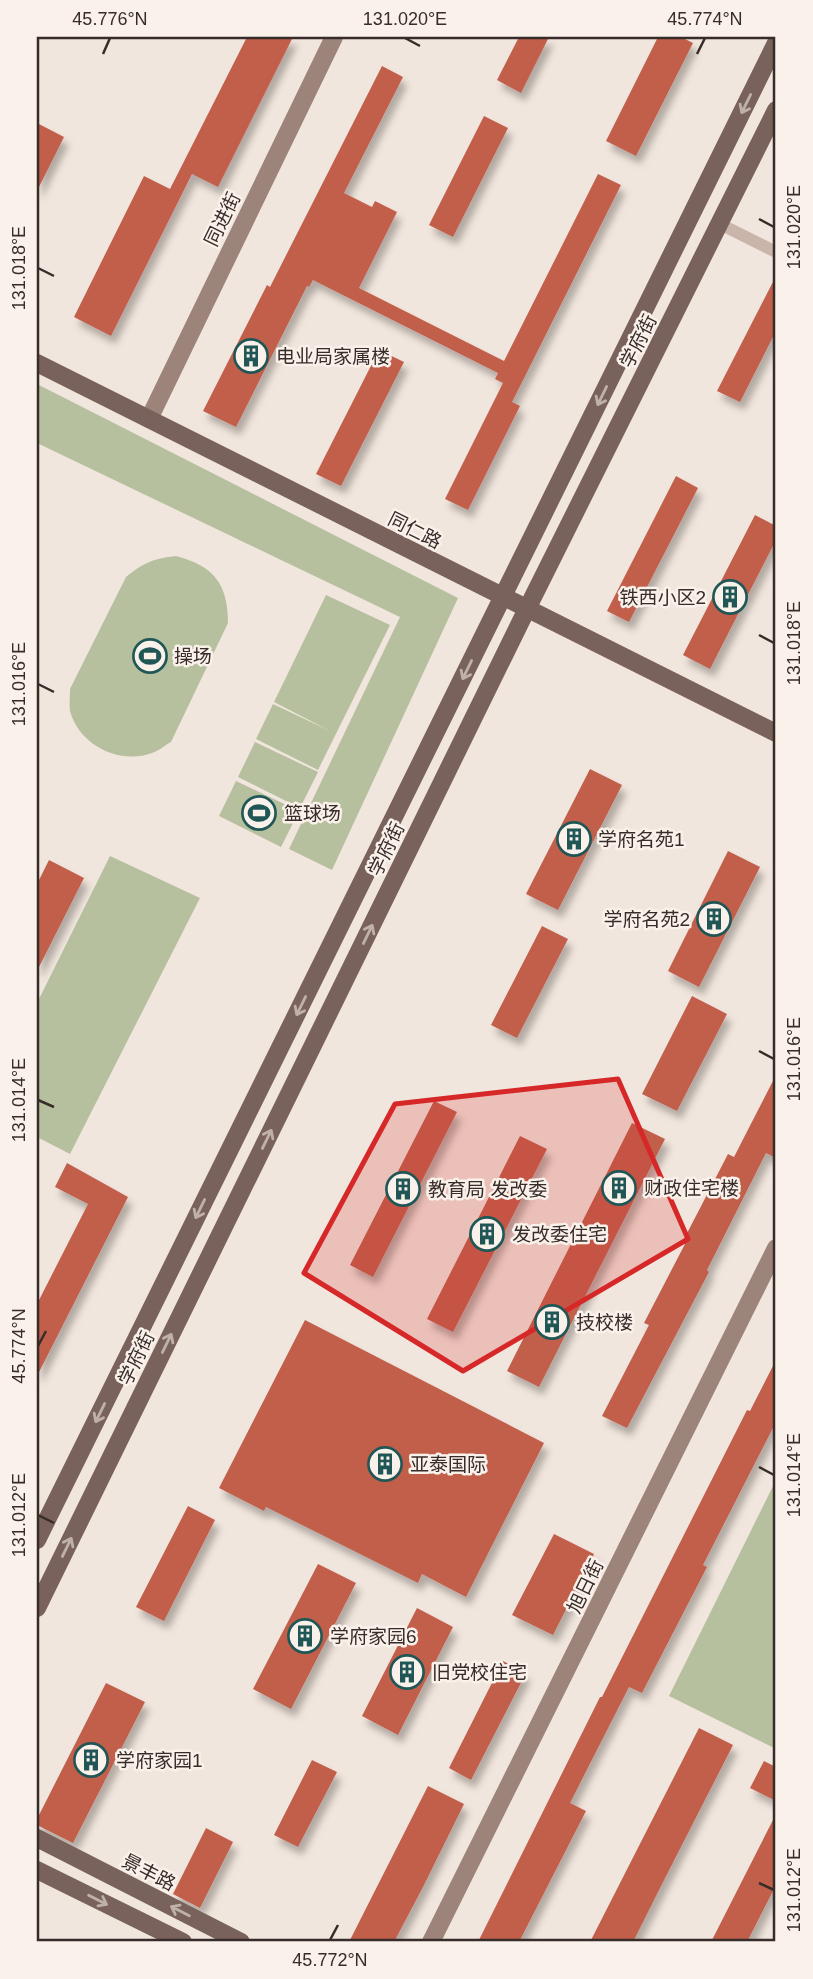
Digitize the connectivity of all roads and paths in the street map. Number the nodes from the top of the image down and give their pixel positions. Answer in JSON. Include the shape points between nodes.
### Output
{"nodes":[{"id":1,"x":334,"y":37,"type":"edge"},
{"id":2,"x":776,"y":43,"type":"edge"},
{"id":3,"x":776,"y":110,"type":"edge"},
{"id":4,"x":720,"y":224,"type":"junction"},
{"id":5,"x":776,"y":252,"type":"edge"},
{"id":6,"x":37,"y":363,"type":"edge"},
{"id":7,"x":37,"y":375,"type":"edge"},
{"id":8,"x":149,"y":419,"type":"junction"},
{"id":9,"x":500,"y":603,"type":"junction"},
{"id":10,"x":524,"y":615,"type":"junction"},
{"id":11,"x":776,"y":733,"type":"edge"},
{"id":12,"x":776,"y":743,"type":"edge"},
{"id":13,"x":776,"y":1248,"type":"edge"},
{"id":14,"x":37,"y":1540,"type":"edge"},
{"id":15,"x":37,"y":1608,"type":"edge"},
{"id":16,"x":37,"y":1838,"type":"edge"},
{"id":17,"x":37,"y":1870,"type":"edge"},
{"id":18,"x":183,"y":1942,"type":"edge"},
{"id":19,"x":241,"y":1942,"type":"edge"},
{"id":20,"x":431,"y":1942,"type":"edge"}],
"edges":[{"from":1,"to":8,"type":"main road","name":"同进街"},
{"from":2,"to":9,"type":"main road","name":"学府街","one_way":true},
{"from":3,"to":4,"type":"main road","name":"学府街"},
{"from":4,"to":5,"type":"street"},
{"from":4,"to":10,"type":"main road","name":"学府街"},
{"from":6,"to":8,"type":"main road","name":"同仁路"},
{"from":7,"to":9,"type":"main road","name":"同仁路"},
{"from":8,"to":9,"type":"main road","name":"同仁路"},
{"from":9,"to":10,"type":"main road","name":"同仁路"},
{"from":9,"to":14,"type":"main road","name":"学府街","one_way":true},
{"from":10,"to":11,"type":"main road","name":"同仁路"},
{"from":10,"to":12,"type":"main road","name":"同仁路"},
{"from":15,"to":10,"type":"main road","name":"学府街","one_way":true},
{"from":13,"to":20,"type":"main road","name":"旭日街"},
{"from":19,"to":16,"type":"main road","name":"景丰路","one_way":true},
{"from":17,"to":18,"type":"main road","one_way":true}]}
